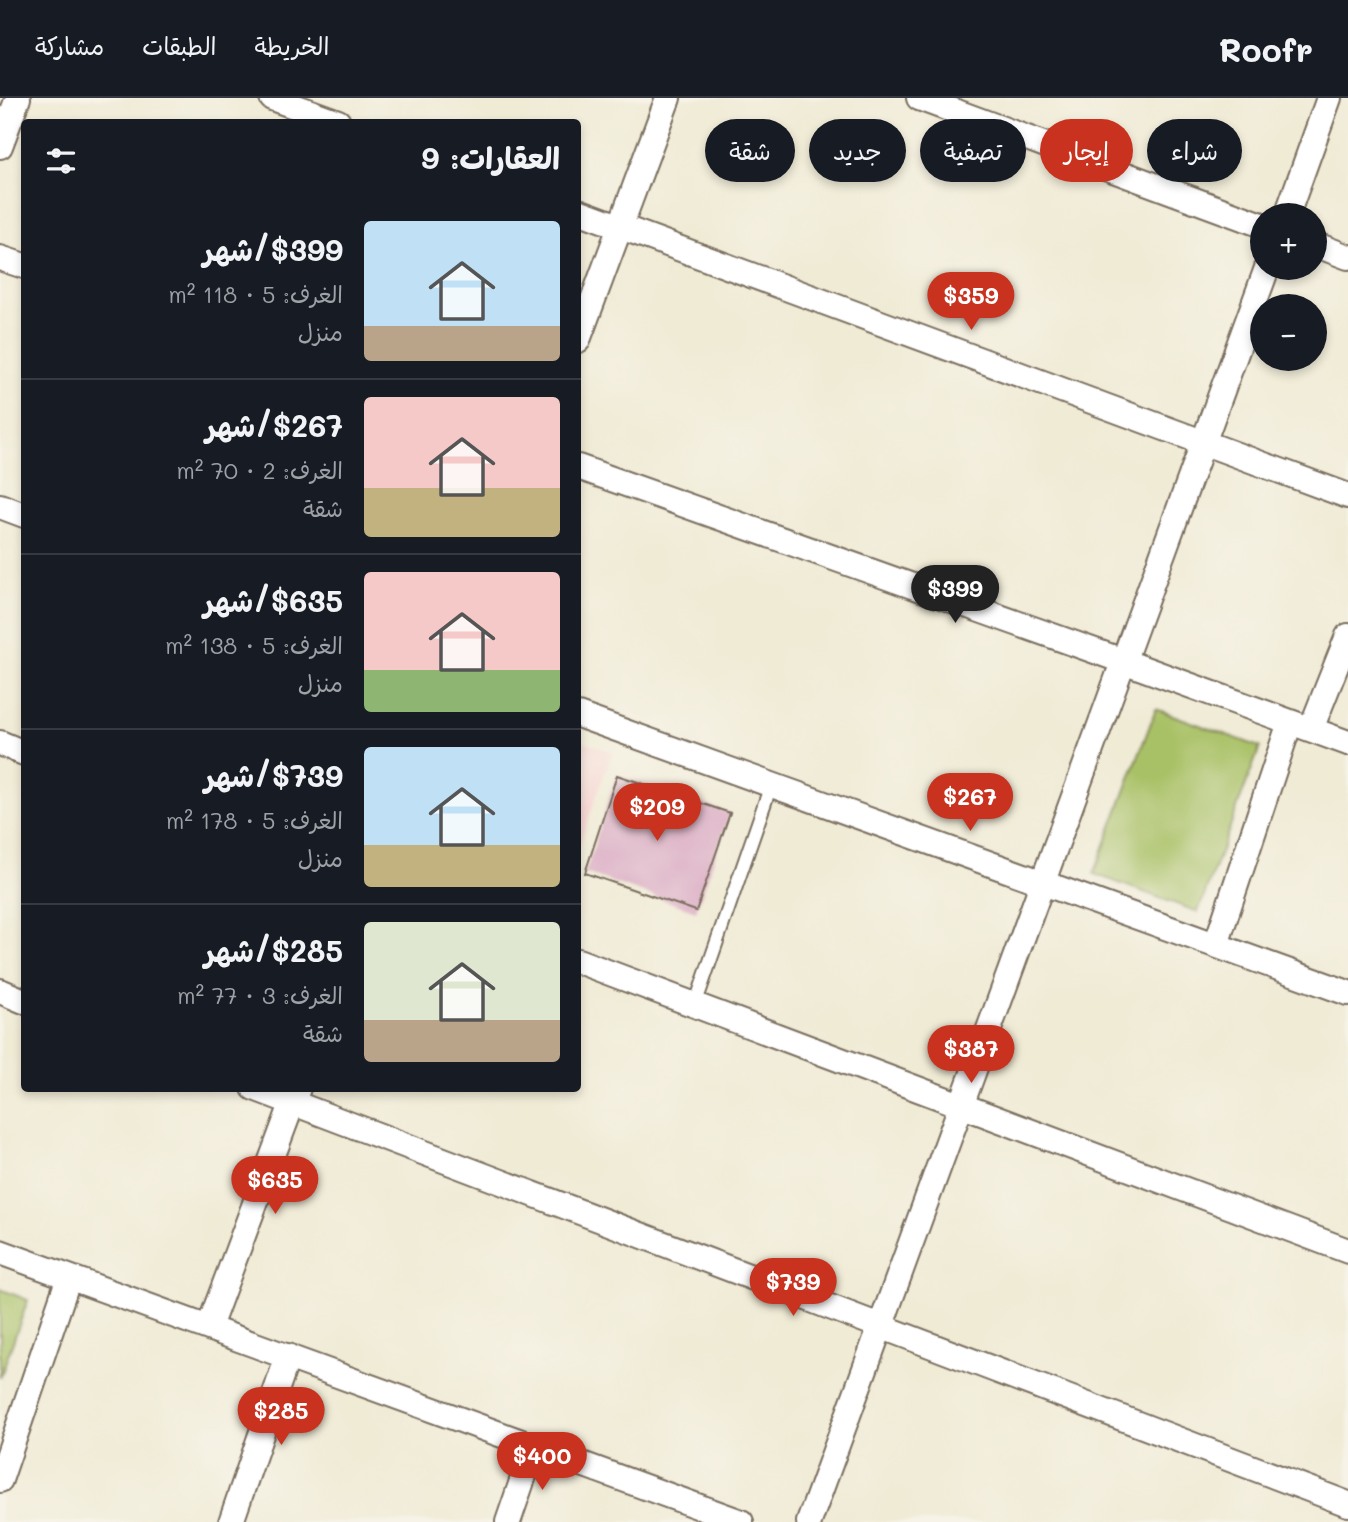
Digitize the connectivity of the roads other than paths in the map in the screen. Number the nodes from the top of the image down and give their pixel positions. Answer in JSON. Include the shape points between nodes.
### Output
{"nodes":[{"id":1,"x":18,"y":98,"type":"edge"},
{"id":2,"x":272,"y":98,"type":"edge"},
{"id":3,"x":668,"y":98,"type":"edge"},
{"id":4,"x":919,"y":98,"type":"edge"},
{"id":5,"x":1329,"y":98,"type":"edge"},
{"id":6,"x":330,"y":119,"type":"edge"},
{"id":7,"x":0,"y":146,"type":"edge"},
{"id":8,"x":1291,"y":203,"type":"edge"},
{"id":9,"x":581,"y":212,"type":"edge"},
{"id":10,"x":1250,"y":221,"type":"edge"},
{"id":11,"x":620,"y":227,"type":"junction"},
{"id":12,"x":1327,"y":249,"type":"edge"},
{"id":13,"x":1348,"y":257,"type":"edge"},
{"id":14,"x":0,"y":258,"type":"edge"},
{"id":15,"x":21,"y":265,"type":"edge"},
{"id":16,"x":1263,"y":280,"type":"edge"},
{"id":17,"x":581,"y":332,"type":"edge"},
{"id":18,"x":1204,"y":442,"type":"junction"},
{"id":19,"x":581,"y":468,"type":"edge"},
{"id":20,"x":1348,"y":496,"type":"edge"},
{"id":21,"x":0,"y":506,"type":"edge"},
{"id":22,"x":21,"y":514,"type":"edge"},
{"id":23,"x":1348,"y":636,"type":"edge"},
{"id":24,"x":1124,"y":661,"type":"junction"},
{"id":25,"x":581,"y":716,"type":"edge"},
{"id":26,"x":1301,"y":726,"type":"junction"},
{"id":27,"x":0,"y":743,"type":"edge"},
{"id":28,"x":1348,"y":743,"type":"edge"},
{"id":29,"x":21,"y":751,"type":"edge"},
{"id":30,"x":771,"y":785,"type":"junction"},
{"id":31,"x":1043,"y":883,"type":"junction"},
{"id":32,"x":1216,"y":945,"type":"junction"},
{"id":33,"x":581,"y":962,"type":"edge"},
{"id":34,"x":0,"y":991,"type":"edge"},
{"id":35,"x":1348,"y":993,"type":"edge"},
{"id":36,"x":21,"y":1000,"type":"edge"},
{"id":37,"x":695,"y":1005,"type":"junction"},
{"id":38,"x":274,"y":1092,"type":"edge"},
{"id":39,"x":295,"y":1096,"type":"edge"},
{"id":40,"x":961,"y":1105,"type":"junction"},
{"id":41,"x":1348,"y":1251,"type":"edge"},
{"id":42,"x":0,"y":1252,"type":"edge"},
{"id":43,"x":69,"y":1277,"type":"junction"},
{"id":44,"x":209,"y":1327,"type":"junction"},
{"id":45,"x":880,"y":1327,"type":"junction"},
{"id":46,"x":288,"y":1356,"type":"junction"},
{"id":47,"x":534,"y":1446,"type":"junction"},
{"id":48,"x":0,"y":1480,"type":"edge"},
{"id":49,"x":1348,"y":1504,"type":"edge"},
{"id":50,"x":231,"y":1522,"type":"edge"},
{"id":51,"x":508,"y":1522,"type":"edge"},
{"id":52,"x":741,"y":1522,"type":"edge"},
{"id":53,"x":809,"y":1522,"type":"edge"}],
"edges":[{"from":1,"to":7,"type":"street"},
{"from":2,"to":6,"type":"street"},
{"from":3,"to":11,"type":"street"},
{"from":4,"to":10,"type":"street"},
{"from":5,"to":8,"type":"street"},
{"from":9,"to":11,"type":"street"},
{"from":11,"to":17,"type":"street"},
{"from":11,"to":18,"type":"street"},
{"from":12,"to":13,"type":"street"},
{"from":14,"to":15,"type":"street"},
{"from":16,"to":18,"type":"street"},
{"from":18,"to":20,"type":"street"},
{"from":18,"to":24,"type":"street"},
{"from":19,"to":24,"type":"street"},
{"from":21,"to":22,"type":"street"},
{"from":23,"to":26,"type":"street"},
{"from":24,"to":26,"type":"street"},
{"from":24,"to":31,"type":"street"},
{"from":25,"to":30,"type":"street"},
{"from":26,"to":28,"type":"street"},
{"from":26,"to":32,"type":"street"},
{"from":27,"to":29,"type":"street"},
{"from":30,"to":31,"type":"street"},
{"from":30,"to":37,"type":"lane"},
{"from":31,"to":32,"type":"street"},
{"from":31,"to":40,"type":"street"},
{"from":32,"to":35,"type":"street"},
{"from":33,"to":37,"type":"street"},
{"from":34,"to":36,"type":"street"},
{"from":37,"to":40,"type":"street"},
{"from":38,"to":39,"type":"street"},
{"from":39,"to":44,"type":"street"},
{"from":39,"to":45,"type":"street"},
{"from":40,"to":41,"type":"street"},
{"from":40,"to":45,"type":"street"},
{"from":42,"to":43,"type":"street"},
{"from":43,"to":44,"type":"street"},
{"from":43,"to":48,"type":"street"},
{"from":44,"to":46,"type":"street"},
{"from":45,"to":49,"type":"street"},
{"from":45,"to":53,"type":"street"},
{"from":46,"to":47,"type":"street"},
{"from":46,"to":50,"type":"street"},
{"from":47,"to":51,"type":"street"},
{"from":47,"to":52,"type":"street"}]}
